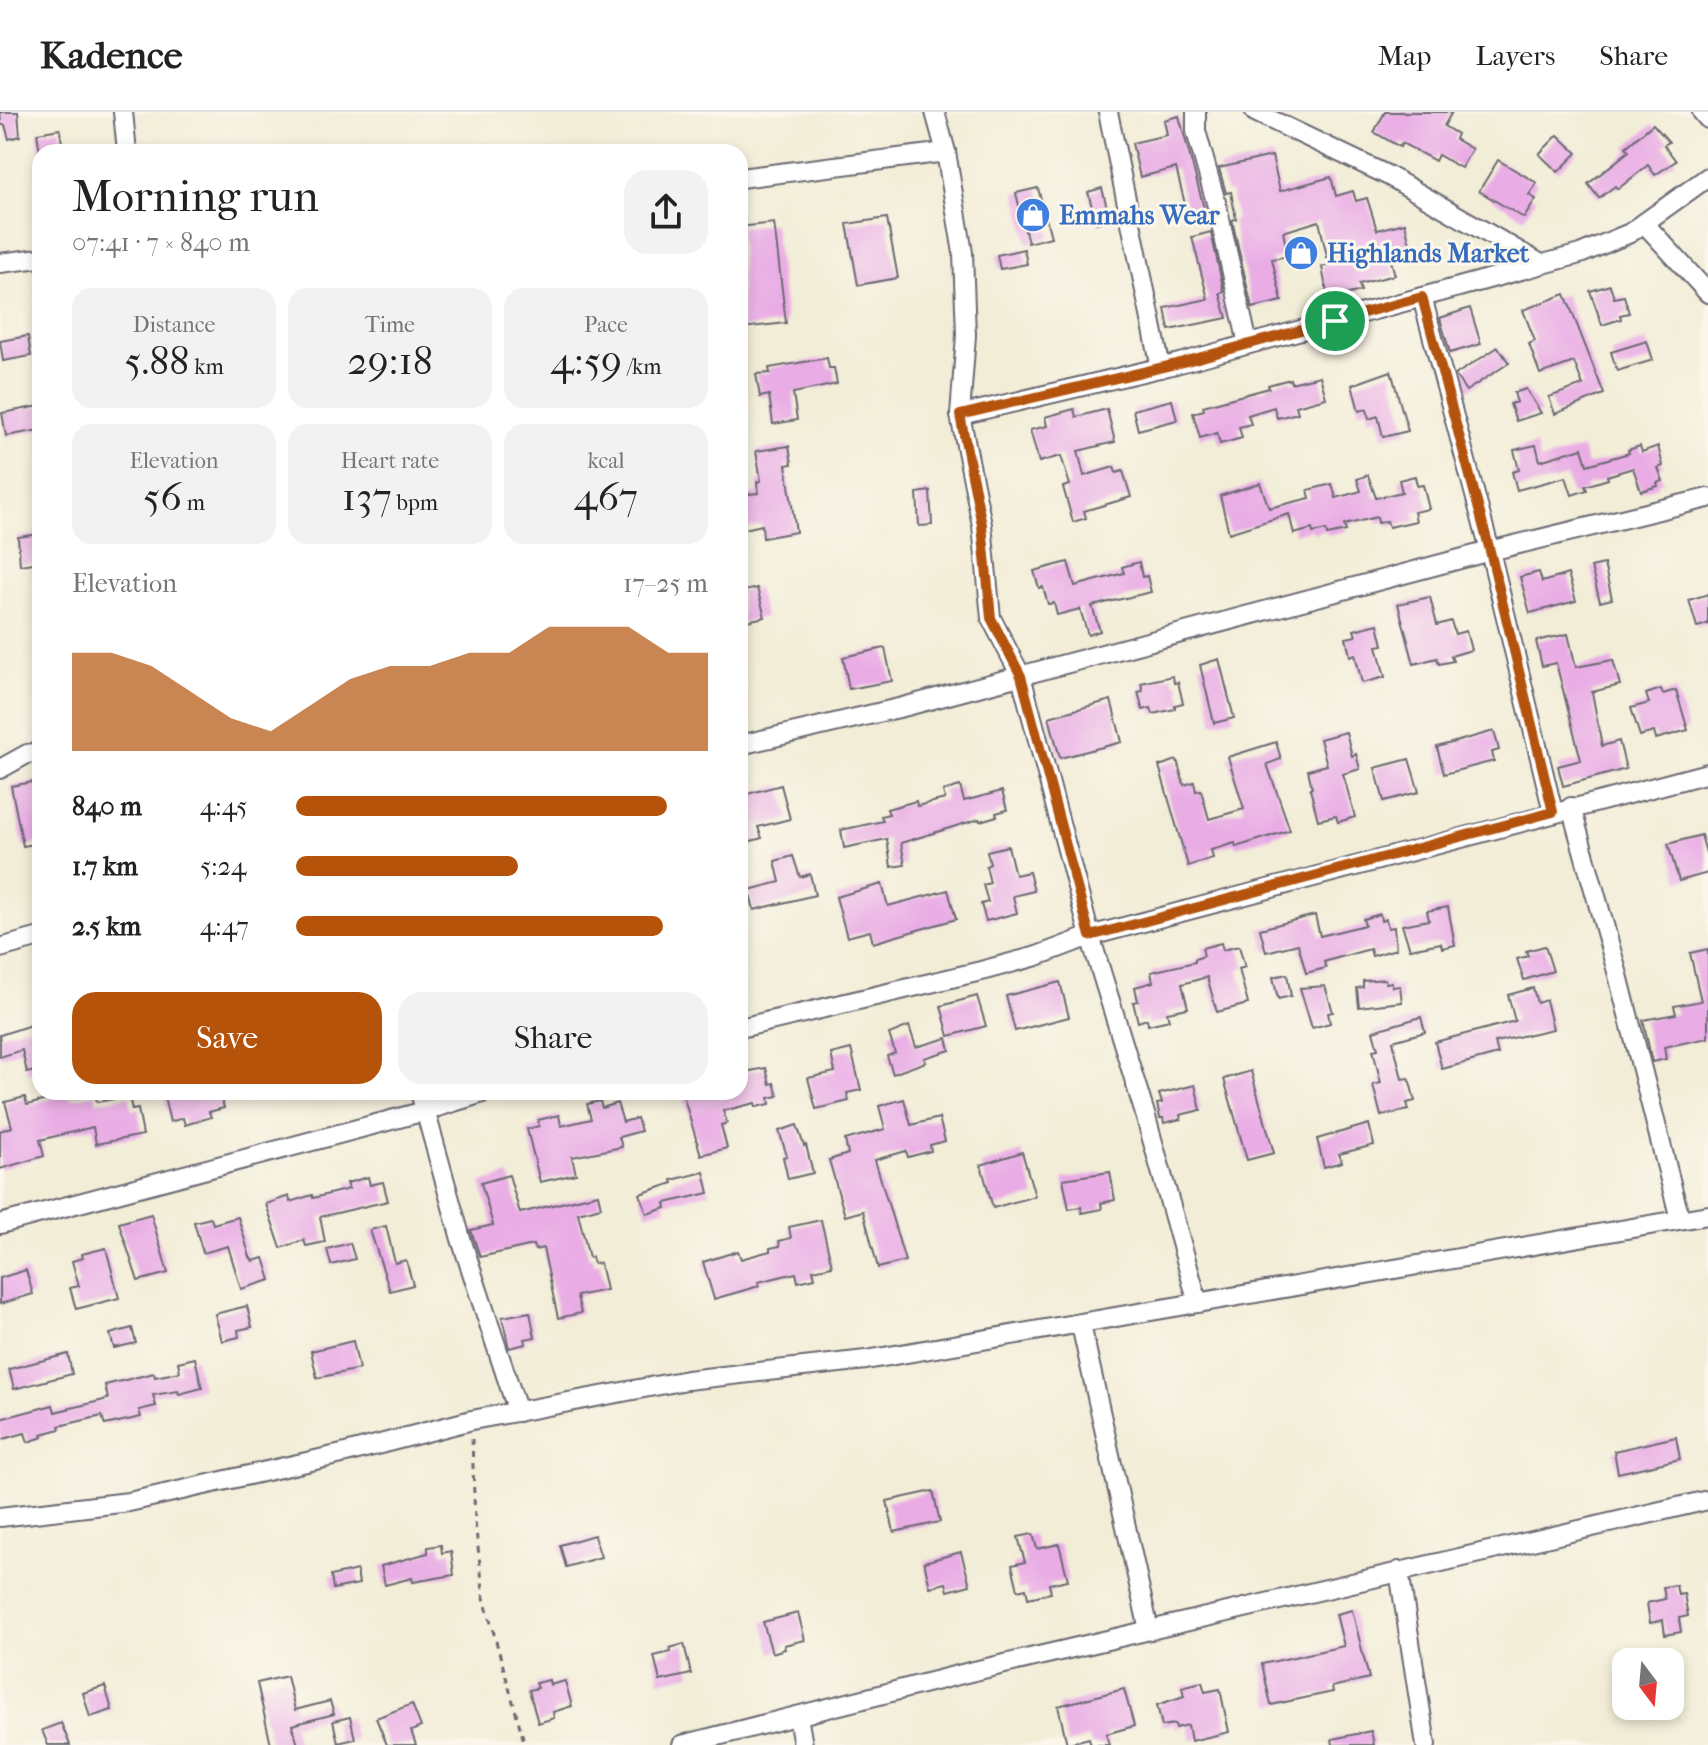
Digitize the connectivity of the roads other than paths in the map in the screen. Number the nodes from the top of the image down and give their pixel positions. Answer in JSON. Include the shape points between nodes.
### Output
{"nodes":[{"id":1,"x":123,"y":112,"type":"edge"},
{"id":2,"x":935,"y":112,"type":"edge"},
{"id":3,"x":1108,"y":112,"type":"edge"},
{"id":4,"x":1196,"y":112,"type":"edge"},
{"id":5,"x":1255,"y":112,"type":"edge"},
{"id":6,"x":1702,"y":112,"type":"edge"},
{"id":7,"x":1708,"y":119,"type":"edge"},
{"id":8,"x":126,"y":144,"type":"edge"},
{"id":9,"x":946,"y":152,"type":"junction"},
{"id":10,"x":748,"y":177,"type":"edge"},
{"id":11,"x":1708,"y":177,"type":"edge"},
{"id":12,"x":1644,"y":223,"type":"junction"},
{"id":13,"x":32,"y":259,"type":"edge"},
{"id":14,"x":0,"y":263,"type":"edge"},
{"id":15,"x":1541,"y":264,"type":"junction"},
{"id":16,"x":1708,"y":293,"type":"edge"},
{"id":17,"x":1422,"y":297,"type":"junction"},
{"id":18,"x":1248,"y":344,"type":"junction"},
{"id":19,"x":1161,"y":368,"type":"junction"},
{"id":20,"x":960,"y":415,"type":"junction"},
{"id":21,"x":1708,"y":498,"type":"edge"},
{"id":22,"x":1490,"y":551,"type":"junction"},
{"id":23,"x":1021,"y":676,"type":"junction"},
{"id":24,"x":748,"y":743,"type":"edge"},
{"id":25,"x":32,"y":753,"type":"edge"},
{"id":26,"x":0,"y":769,"type":"edge"},
{"id":27,"x":1708,"y":773,"type":"edge"},
{"id":28,"x":1562,"y":810,"type":"junction"},
{"id":29,"x":1090,"y":936,"type":"junction"},
{"id":30,"x":32,"y":939,"type":"edge"},
{"id":31,"x":0,"y":948,"type":"edge"},
{"id":32,"x":748,"y":1026,"type":"edge"},
{"id":33,"x":422,"y":1100,"type":"edge"},
{"id":34,"x":460,"y":1100,"type":"edge"},
{"id":35,"x":425,"y":1111,"type":"junction"},
{"id":36,"x":1708,"y":1215,"type":"edge"},
{"id":37,"x":1680,"y":1219,"type":"junction"},
{"id":38,"x":0,"y":1224,"type":"edge"},
{"id":39,"x":1198,"y":1303,"type":"junction"},
{"id":40,"x":1081,"y":1325,"type":"junction"},
{"id":41,"x":518,"y":1412,"type":"junction"},
{"id":42,"x":1708,"y":1500,"type":"edge"},
{"id":43,"x":0,"y":1517,"type":"edge"},
{"id":44,"x":1399,"y":1571,"type":"junction"},
{"id":45,"x":1149,"y":1630,"type":"junction"},
{"id":46,"x":798,"y":1716,"type":"junction"},
{"id":47,"x":682,"y":1745,"type":"edge"},
{"id":48,"x":803,"y":1745,"type":"edge"},
{"id":49,"x":1426,"y":1745,"type":"edge"}],
"edges":[{"from":1,"to":8,"type":"street"},
{"from":2,"to":9,"type":"street"},
{"from":3,"to":19,"type":"street"},
{"from":4,"to":18,"type":"street","via":[[1196,131]]},
{"from":5,"to":15,"type":"street","via":[[1389,176]]},
{"from":6,"to":7,"type":"street"},
{"from":9,"to":10,"type":"street"},
{"from":9,"to":20,"type":"street","via":[[963,253],[966,335]]},
{"from":11,"to":12,"type":"street"},
{"from":12,"to":15,"type":"street","via":[[1612,242]]},
{"from":12,"to":16,"type":"street"},
{"from":13,"to":14,"type":"street"},
{"from":15,"to":17,"type":"street"},
{"from":17,"to":18,"type":"street"},
{"from":17,"to":22,"type":"street"},
{"from":18,"to":19,"type":"street"},
{"from":19,"to":20,"type":"street"},
{"from":20,"to":23,"type":"street","via":[[982,525],[991,618]]},
{"from":21,"to":22,"type":"street"},
{"from":22,"to":23,"type":"street"},
{"from":22,"to":28,"type":"street"},
{"from":23,"to":24,"type":"street"},
{"from":23,"to":29,"type":"street"},
{"from":25,"to":26,"type":"street"},
{"from":27,"to":28,"type":"street"},
{"from":28,"to":29,"type":"street"},
{"from":28,"to":37,"type":"street","via":[[1618,975]]},
{"from":29,"to":32,"type":"street","via":[[1009,964]]},
{"from":29,"to":39,"type":"street"},
{"from":30,"to":31,"type":"street"},
{"from":33,"to":35,"type":"street"},
{"from":34,"to":35,"type":"street"},
{"from":35,"to":38,"type":"street"},
{"from":35,"to":41,"type":"street"},
{"from":36,"to":37,"type":"street"},
{"from":37,"to":39,"type":"street"},
{"from":39,"to":40,"type":"street"},
{"from":40,"to":41,"type":"street","via":[[866,1360],[687,1380]]},
{"from":40,"to":45,"type":"street"},
{"from":41,"to":43,"type":"street","via":[[129,1502]]},
{"from":42,"to":44,"type":"street"},
{"from":44,"to":45,"type":"street"},
{"from":44,"to":49,"type":"street"},
{"from":45,"to":46,"type":"street"},
{"from":46,"to":47,"type":"street"},
{"from":46,"to":48,"type":"street"}]}
